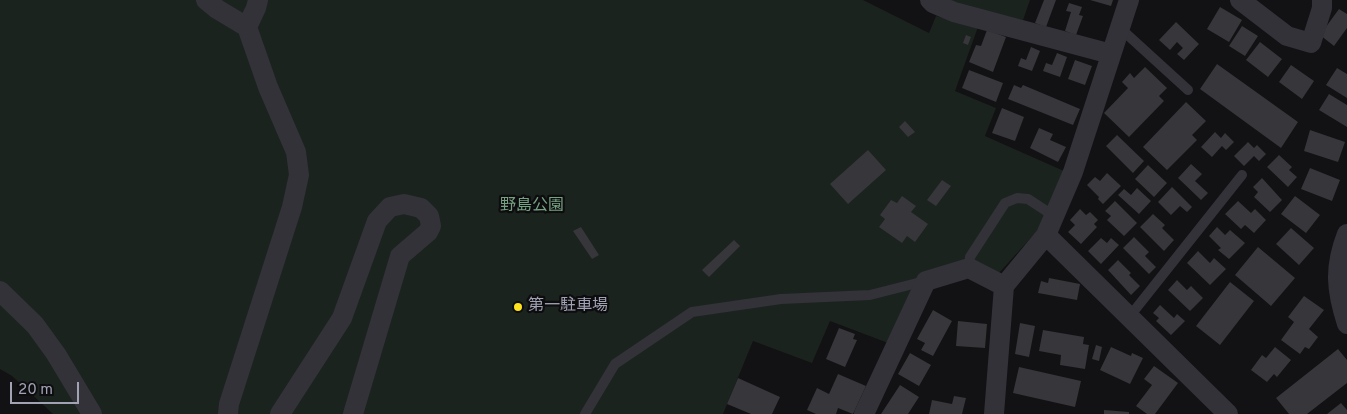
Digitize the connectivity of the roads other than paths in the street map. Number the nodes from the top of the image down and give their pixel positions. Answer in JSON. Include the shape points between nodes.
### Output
{"nodes":[{"id":1,"x":206,"y":0,"type":"edge"},
{"id":2,"x":258,"y":0,"type":"edge"},
{"id":3,"x":930,"y":0,"type":"edge"},
{"id":4,"x":1129,"y":0,"type":"edge"},
{"id":5,"x":1240,"y":0,"type":"edge"},
{"id":6,"x":1322,"y":0,"type":"edge"},
{"id":7,"x":247,"y":27,"type":"junction"},
{"id":8,"x":1120,"y":28,"type":"junction"},
{"id":9,"x":1111,"y":54,"type":"junction"},
{"id":10,"x":1188,"y":90,"type":"dead end"},
{"id":11,"x":1242,"y":174,"type":"dead end"},
{"id":12,"x":1054,"y":216,"type":"junction"},
{"id":13,"x":1347,"y":234,"type":"edge"},
{"id":14,"x":1046,"y":236,"type":"junction"},
{"id":15,"x":969,"y":268,"type":"junction"},
{"id":16,"x":926,"y":280,"type":"junction"},
{"id":17,"x":1004,"y":286,"type":"junction"},
{"id":18,"x":0,"y":291,"type":"edge"},
{"id":19,"x":1130,"y":316,"type":"junction"},
{"id":20,"x":1347,"y":324,"type":"edge"},
{"id":21,"x":1224,"y":412,"type":"edge"},
{"id":22,"x":92,"y":414,"type":"edge"},
{"id":23,"x":228,"y":414,"type":"edge"},
{"id":24,"x":280,"y":414,"type":"edge"},
{"id":25,"x":353,"y":414,"type":"edge"},
{"id":26,"x":585,"y":414,"type":"edge"},
{"id":27,"x":864,"y":414,"type":"edge"},
{"id":28,"x":994,"y":414,"type":"edge"}],
"edges":[{"from":1,"to":7,"type":"street"},
{"from":2,"to":7,"type":"street"},
{"from":3,"to":9,"type":"street","via":[[954,12]]},
{"from":4,"to":8,"type":"street"},
{"from":5,"to":6,"type":"street","via":[[1287,36],[1311,43]]},
{"from":7,"to":23,"type":"street","via":[[296,152],[298,175],[292,207],[228,404]]},
{"from":8,"to":9,"type":"street"},
{"from":8,"to":10,"type":"lane"},
{"from":9,"to":12,"type":"street","via":[[1074,172]]},
{"from":11,"to":19,"type":"lane"},
{"from":12,"to":14,"type":"street"},
{"from":12,"to":15,"type":"lane","via":[[1028,200],[1017,198],[1005,203],[970,257]]},
{"from":13,"to":20,"type":"street","via":[[1338,262],[1337,287]]},
{"from":14,"to":17,"type":"street"},
{"from":14,"to":19,"type":"street"},
{"from":15,"to":16,"type":"street"},
{"from":15,"to":17,"type":"street"},
{"from":16,"to":26,"type":"lane","via":[[870,295],[780,299],[692,312],[615,364]]},
{"from":16,"to":27,"type":"street"},
{"from":17,"to":28,"type":"street"},
{"from":18,"to":22,"type":"street","via":[[35,325]]},
{"from":19,"to":21,"type":"street"},
{"from":24,"to":25,"type":"street","via":[[342,318],[376,221],[390,207],[404,204],[421,208],[429,216],[431,226],[400,256]]}]}
